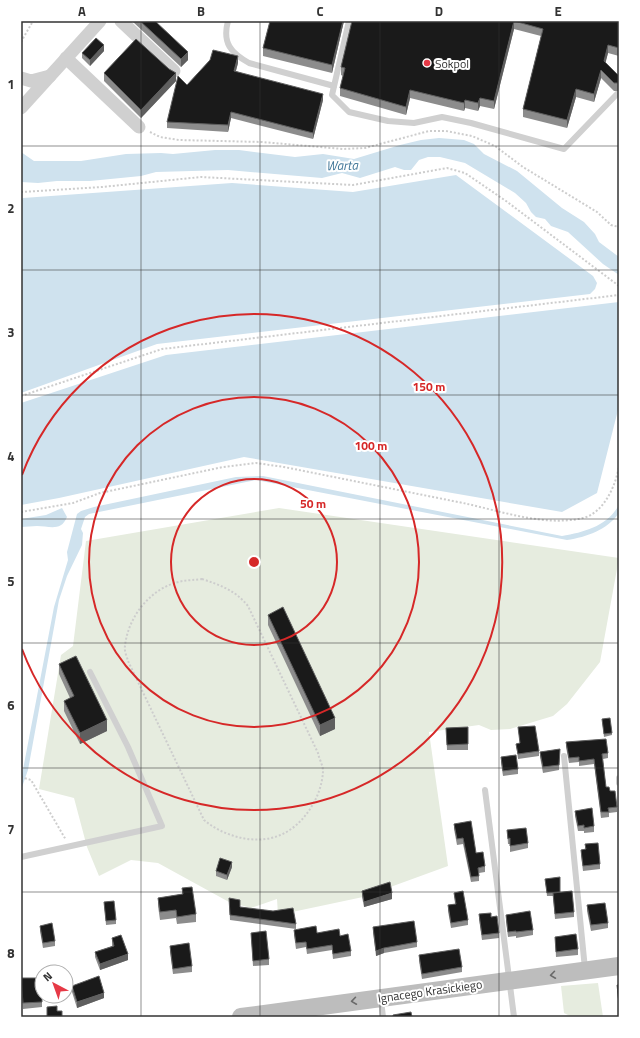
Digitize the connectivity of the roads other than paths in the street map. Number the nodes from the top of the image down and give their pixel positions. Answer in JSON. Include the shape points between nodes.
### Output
{"nodes":[{"id":1,"x":100,"y":21,"type":"edge"},
{"id":2,"x":121,"y":21,"type":"edge"},
{"id":3,"x":228,"y":21,"type":"edge"},
{"id":4,"x":349,"y":21,"type":"edge"},
{"id":5,"x":66,"y":58,"type":"junction"},
{"id":6,"x":174,"y":71,"type":"edge"},
{"id":7,"x":50,"y":76,"type":"junction"},
{"id":8,"x":21,"y":78,"type":"edge"},
{"id":9,"x":334,"y":86,"type":"junction"},
{"id":10,"x":617,"y":94,"type":"dead end"},
{"id":11,"x":21,"y":108,"type":"edge"},
{"id":12,"x":139,"y":127,"type":"road end"},
{"id":13,"x":90,"y":672,"type":"dead end"},
{"id":14,"x":564,"y":756,"type":"dead end"},
{"id":15,"x":618,"y":778,"type":"edge"},
{"id":16,"x":619,"y":782,"type":"edge"},
{"id":17,"x":486,"y":790,"type":"dead end"},
{"id":18,"x":21,"y":857,"type":"edge"},
{"id":19,"x":619,"y":966,"type":"edge"},
{"id":20,"x":585,"y":970,"type":"junction"},
{"id":21,"x":510,"y":981,"type":"junction"},
{"id":22,"x":380,"y":998,"type":"junction"},
{"id":23,"x":243,"y":1017,"type":"edge"},
{"id":24,"x":383,"y":1017,"type":"edge"},
{"id":25,"x":514,"y":1017,"type":"edge"}],
"edges":[{"from":1,"to":5,"type":"street"},
{"from":2,"to":6,"type":"street"},
{"from":3,"to":9,"type":"lane","via":[[226,31],[229,46],[250,64]]},
{"from":4,"to":9,"type":"lane"},
{"from":5,"to":7,"type":"street"},
{"from":5,"to":12,"type":"street"},
{"from":7,"to":8,"type":"street","via":[[31,81]]},
{"from":7,"to":11,"type":"street"},
{"from":9,"to":10,"type":"lane","via":[[332,95],[349,112],[388,121],[414,123],[442,117],[564,148]]},
{"from":13,"to":18,"type":"lane","via":[[128,747],[162,826]]},
{"from":14,"to":20,"type":"lane"},
{"from":15,"to":16,"type":"lane"},
{"from":17,"to":21,"type":"lane"},
{"from":19,"to":20,"type":"street","name":"Ignacego Krasickiego"},
{"from":20,"to":21,"type":"street","name":"Ignacego Krasickiego","one_way":true},
{"from":21,"to":22,"type":"street","name":"Ignacego Krasickiego"},
{"from":21,"to":25,"type":"lane"},
{"from":22,"to":23,"type":"street","name":"Ignacego Krasickiego","one_way":true},
{"from":22,"to":24,"type":"lane"}]}
